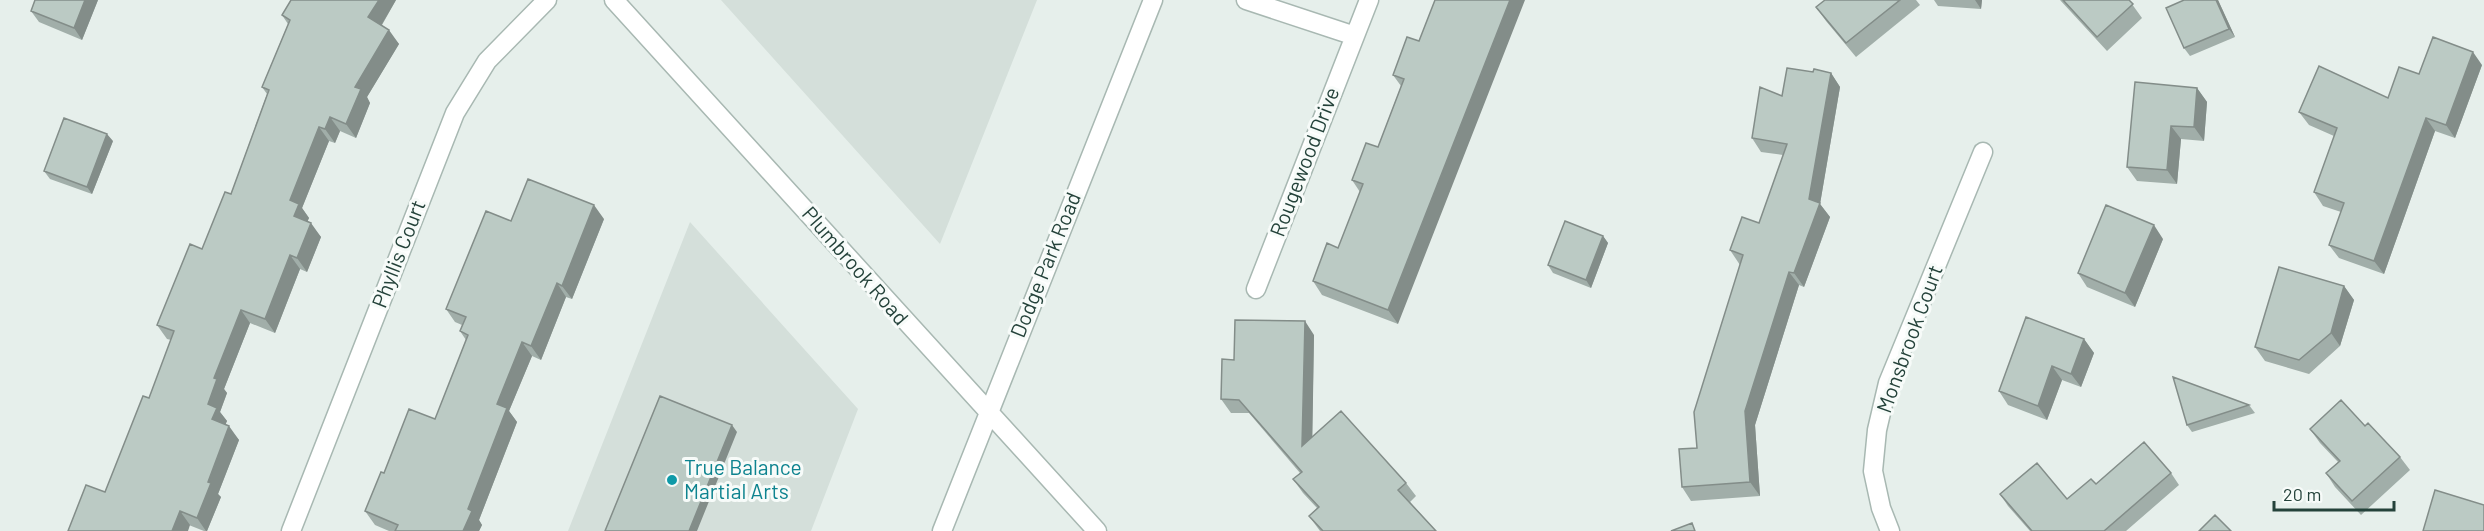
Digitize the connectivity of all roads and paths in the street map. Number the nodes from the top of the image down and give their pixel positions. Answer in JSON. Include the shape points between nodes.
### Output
{"nodes":[{"id":1,"x":547,"y":0,"type":"edge"},
{"id":2,"x":614,"y":0,"type":"edge"},
{"id":3,"x":1153,"y":0,"type":"edge"},
{"id":4,"x":1246,"y":0,"type":"edge"},
{"id":5,"x":1369,"y":0,"type":"edge"},
{"id":6,"x":1355,"y":36,"type":"junction"},
{"id":7,"x":1983,"y":152,"type":"dead end"},
{"id":8,"x":1256,"y":289,"type":"dead end"},
{"id":9,"x":988,"y":413,"type":"junction"},
{"id":10,"x":291,"y":531,"type":"edge"},
{"id":11,"x":942,"y":531,"type":"edge"},
{"id":12,"x":1097,"y":531,"type":"edge"},
{"id":13,"x":1890,"y":531,"type":"edge"}],
"edges":[{"from":1,"to":10,"type":"street","name":"Phyllis Court","via":[[487,61],[455,113]]},
{"from":2,"to":9,"type":"street","name":"Plumbrook Road"},
{"from":3,"to":9,"type":"street","name":"Dodge Park Road"},
{"from":4,"to":6,"type":"street"},
{"from":5,"to":6,"type":"street","name":"Rougewood Drive"},
{"from":6,"to":8,"type":"street","name":"Rougewood Drive"},
{"from":7,"to":13,"type":"street","name":"Monsbrook Court","via":[[1888,383],[1873,471]]},
{"from":9,"to":11,"type":"street","name":"Dodge Park Road"},
{"from":9,"to":12,"type":"street","name":"Plumbrook Road"}]}
